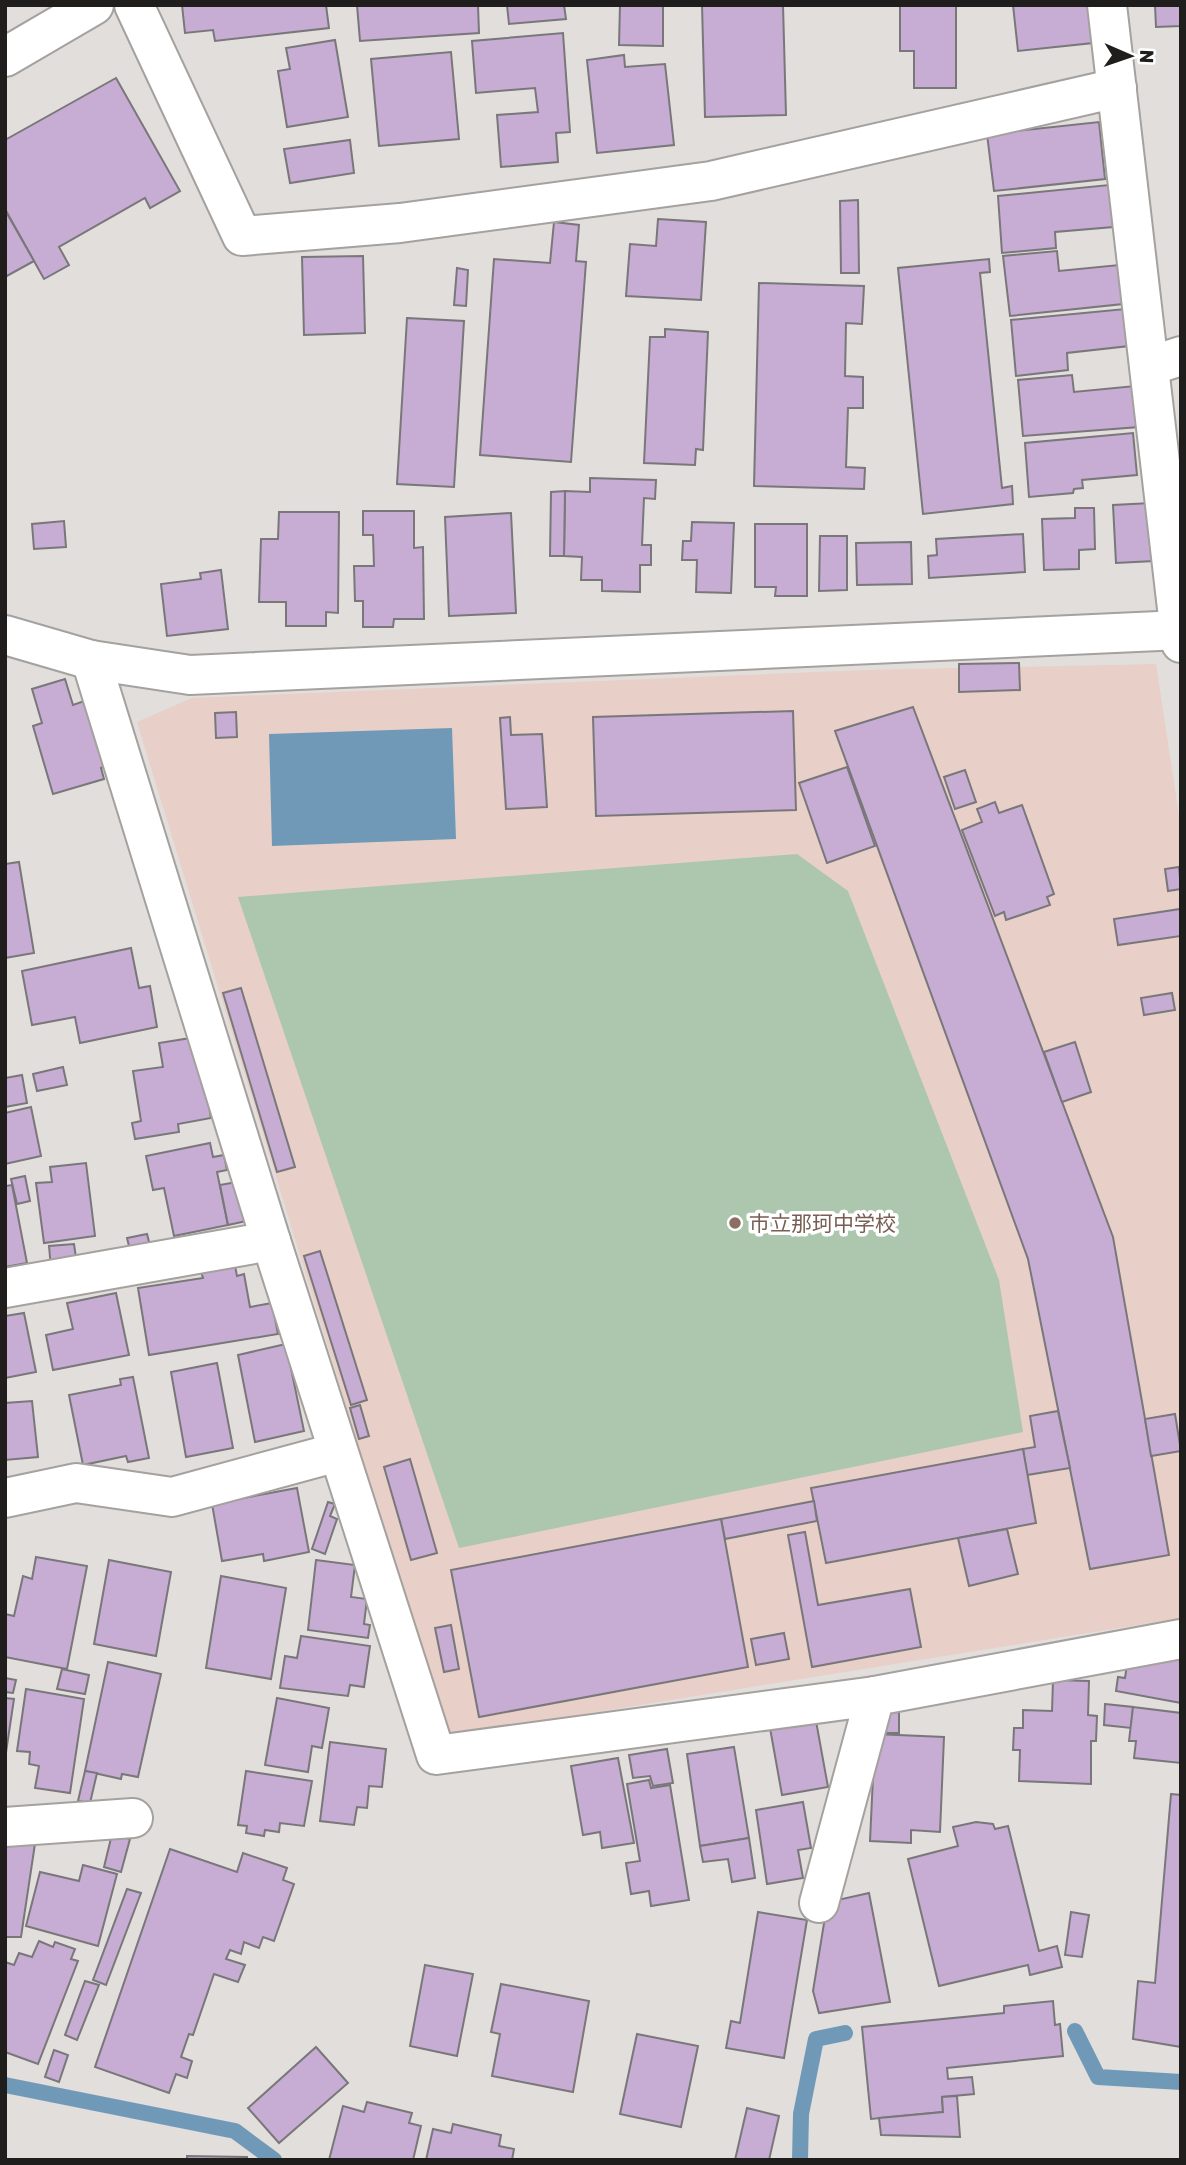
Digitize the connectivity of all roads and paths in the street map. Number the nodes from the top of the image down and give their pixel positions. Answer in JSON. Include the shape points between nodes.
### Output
{"nodes":[{"id":1,"x":134,"y":5,"type":"edge"},
{"id":2,"x":1107,"y":5,"type":"edge"},
{"id":3,"x":78,"y":9,"type":"edge"},
{"id":4,"x":5,"y":57,"type":"edge"},
{"id":5,"x":1117,"y":88,"type":"junction"},
{"id":6,"x":1165,"y":361,"type":"edge"},
{"id":7,"x":1180,"y":634,"type":"edge"},
{"id":8,"x":5,"y":635,"type":"edge"},
{"id":9,"x":91,"y":660,"type":"junction"},
{"id":10,"x":271,"y":1241,"type":"junction"},
{"id":11,"x":5,"y":1289,"type":"edge"},
{"id":12,"x":338,"y":1452,"type":"junction"},
{"id":13,"x":5,"y":1498,"type":"edge"},
{"id":14,"x":1181,"y":1639,"type":"edge"},
{"id":15,"x":875,"y":1696,"type":"junction"},
{"id":16,"x":133,"y":1818,"type":"dead end"},
{"id":17,"x":5,"y":1827,"type":"edge"},
{"id":18,"x":819,"y":1903,"type":"dead end"}],
"edges":[{"from":1,"to":5,"type":"street","via":[[242,236],[400,223],[711,181]]},
{"from":2,"to":5,"type":"street"},
{"from":3,"to":4,"type":"street"},
{"from":5,"to":6,"type":"street"},
{"from":6,"to":7,"type":"street"},
{"from":7,"to":9,"type":"street","via":[[190,676]]},
{"from":8,"to":9,"type":"street"},
{"from":9,"to":10,"type":"street"},
{"from":10,"to":11,"type":"street"},
{"from":10,"to":12,"type":"street"},
{"from":12,"to":13,"type":"street","via":[[172,1497],[76,1483]]},
{"from":12,"to":15,"type":"street","via":[[436,1755]]},
{"from":14,"to":15,"type":"street"},
{"from":15,"to":18,"type":"street"},
{"from":16,"to":17,"type":"street"}]}
